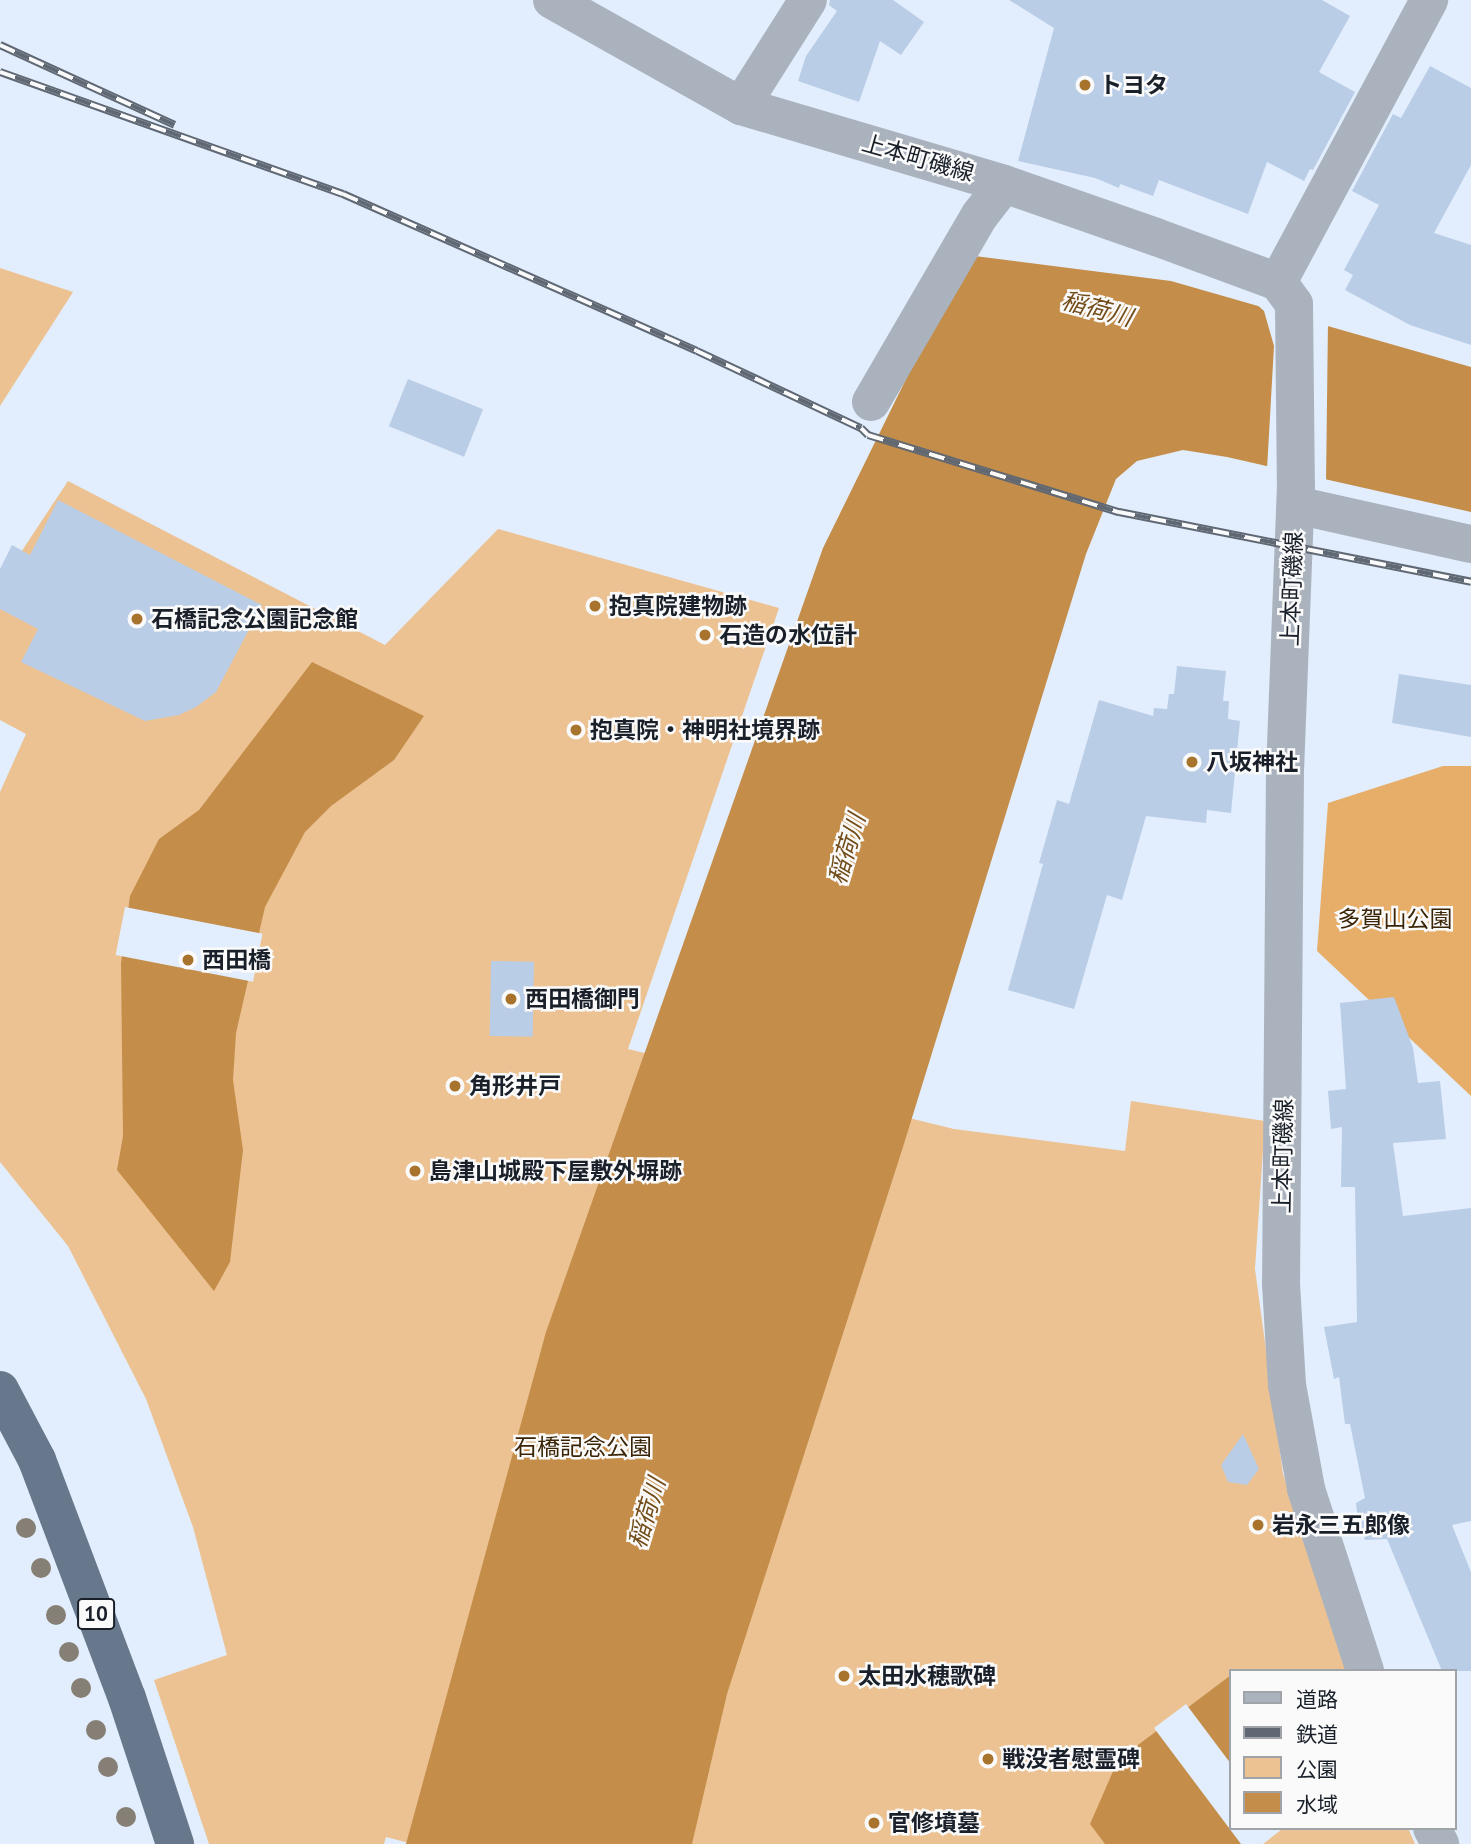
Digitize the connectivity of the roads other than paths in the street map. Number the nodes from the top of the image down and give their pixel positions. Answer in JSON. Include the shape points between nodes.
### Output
{"nodes":[{"id":1,"x":552,"y":0,"type":"edge"},
{"id":2,"x":808,"y":0,"type":"edge"},
{"id":3,"x":1429,"y":0,"type":"edge"},
{"id":4,"x":741,"y":106,"type":"junction"},
{"id":5,"x":1004,"y":184,"type":"junction"},
{"id":6,"x":1286,"y":293,"type":"junction"},
{"id":7,"x":871,"y":402,"type":"dead end"},
{"id":8,"x":1296,"y":495,"type":"junction"},
{"id":9,"x":1471,"y":544,"type":"edge"},
{"id":10,"x":0,"y":1390,"type":"edge"},
{"id":11,"x":1364,"y":1669,"type":"edge"},
{"id":12,"x":175,"y":1844,"type":"edge"}],
"edges":[{"from":1,"to":4,"type":"street","name":"上本町磯線"},
{"from":2,"to":4,"type":"street"},
{"from":3,"to":6,"type":"street"},
{"from":4,"to":5,"type":"street","name":"上本町磯線"},
{"from":5,"to":6,"type":"street","name":"上本町磯線"},
{"from":5,"to":7,"type":"street"},
{"from":6,"to":8,"type":"street","name":"上本町磯線"},
{"from":8,"to":9,"type":"street"},
{"from":8,"to":11,"type":"street","name":"上本町磯線","via":[[1285,768],[1281,1284],[1287,1385],[1306,1489]]},
{"from":10,"to":12,"type":"highway","number":"10","via":[[37,1460],[127,1698]]}]}
